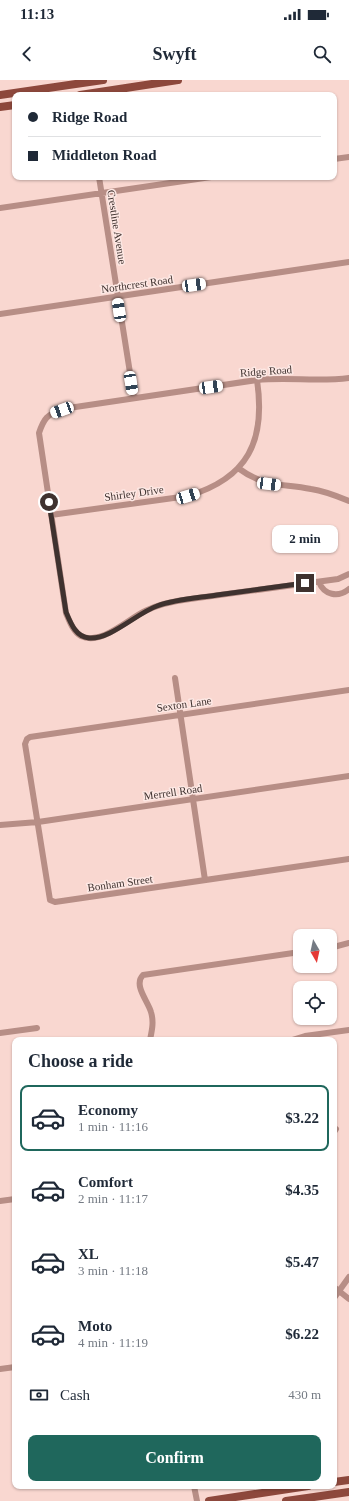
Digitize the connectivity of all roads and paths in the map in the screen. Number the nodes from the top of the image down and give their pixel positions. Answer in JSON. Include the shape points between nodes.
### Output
{"nodes":[{"id":1,"x":103,"y":80,"type":"edge"},
{"id":2,"x":178,"y":80,"type":"edge"},
{"id":3,"x":83,"y":81,"type":"edge"},
{"id":4,"x":18,"y":92,"type":"edge"},
{"id":5,"x":83,"y":92,"type":"edge"},
{"id":6,"x":102,"y":92,"type":"edge"},
{"id":7,"x":12,"y":93,"type":"edge"},
{"id":8,"x":0,"y":95,"type":"edge"},
{"id":9,"x":12,"y":105,"type":"edge"},
{"id":10,"x":0,"y":107,"type":"edge"},
{"id":11,"x":349,"y":157,"type":"edge"},
{"id":12,"x":337,"y":159,"type":"edge"},
{"id":13,"x":99,"y":180,"type":"edge"},
{"id":14,"x":190,"y":180,"type":"edge"},
{"id":15,"x":101,"y":193,"type":"junction"},
{"id":16,"x":0,"y":208,"type":"edge"},
{"id":17,"x":349,"y":262,"type":"edge"},
{"id":18,"x":117,"y":297,"type":"junction"},
{"id":19,"x":0,"y":314,"type":"edge"},
{"id":20,"x":349,"y":378,"type":"edge"},
{"id":21,"x":257,"y":380,"type":"junction"},
{"id":22,"x":134,"y":398,"type":"junction"},
{"id":23,"x":238,"y":468,"type":"junction"},
{"id":24,"x":349,"y":502,"type":"edge"},
{"id":25,"x":51,"y":515,"type":"junction"},
{"id":26,"x":349,"y":574,"type":"edge"},
{"id":27,"x":319,"y":582,"type":"junction"},
{"id":28,"x":349,"y":589,"type":"edge"},
{"id":29,"x":176,"y":678,"type":"dead end"},
{"id":30,"x":349,"y":690,"type":"edge"},
{"id":31,"x":181,"y":715,"type":"junction"},
{"id":32,"x":26,"y":744,"type":"joint"},
{"id":33,"x":349,"y":776,"type":"edge"},
{"id":34,"x":194,"y":798,"type":"junction"},
{"id":35,"x":38,"y":822,"type":"junction"},
{"id":36,"x":0,"y":825,"type":"edge"},
{"id":37,"x":349,"y":859,"type":"edge"},
{"id":38,"x":205,"y":880,"type":"junction"},
{"id":39,"x":349,"y":943,"type":"edge"},
{"id":40,"x":337,"y":946,"type":"edge"},
{"id":41,"x":293,"y":953,"type":"edge"},
{"id":42,"x":36,"y":1028,"type":"dead end"},
{"id":43,"x":349,"y":1030,"type":"edge"},
{"id":44,"x":0,"y":1033,"type":"edge"},
{"id":45,"x":151,"y":1037,"type":"edge"},
{"id":46,"x":302,"y":1037,"type":"edge"},
{"id":47,"x":12,"y":1199,"type":"edge"},
{"id":48,"x":0,"y":1201,"type":"edge"},
{"id":49,"x":349,"y":1277,"type":"edge"},
{"id":50,"x":337,"y":1288,"type":"edge"},
{"id":51,"x":349,"y":1299,"type":"edge"},
{"id":52,"x":12,"y":1367,"type":"edge"},
{"id":53,"x":0,"y":1369,"type":"edge"},
{"id":54,"x":349,"y":1480,"type":"edge"},
{"id":55,"x":337,"y":1482,"type":"edge"},
{"id":56,"x":195,"y":1489,"type":"edge"},
{"id":57,"x":278,"y":1489,"type":"edge"},
{"id":58,"x":290,"y":1489,"type":"edge"},
{"id":59,"x":349,"y":1492,"type":"edge"},
{"id":60,"x":197,"y":1501,"type":"edge"},
{"id":61,"x":209,"y":1501,"type":"edge"},
{"id":62,"x":289,"y":1501,"type":"edge"}],
"edges":[{"from":1,"to":3,"type":"main road"},
{"from":2,"to":6,"type":"main road"},
{"from":3,"to":4,"type":"main road"},
{"from":3,"to":5,"type":"street"},
{"from":7,"to":8,"type":"main road"},
{"from":9,"to":10,"type":"main road"},
{"from":11,"to":12,"type":"street"},
{"from":13,"to":15,"type":"street","name":"Crestline Avenue"},
{"from":14,"to":15,"type":"street"},
{"from":15,"to":16,"type":"street"},
{"from":15,"to":18,"type":"street","name":"Crestline Avenue"},
{"from":17,"to":18,"type":"street","name":"Northcrest Road"},
{"from":18,"to":19,"type":"street","name":"Northcrest Road"},
{"from":18,"to":22,"type":"street","name":"Crestline Avenue"},
{"from":20,"to":21,"type":"street","name":"Ridge Road"},
{"from":21,"to":22,"type":"street","name":"Ridge Road"},
{"from":21,"to":23,"type":"street","name":"Shirley Drive","via":[[260,397],[258,428],[254,441]]},
{"from":22,"to":25,"type":"street","name":"Ridge Road","via":[[62,410],[50,414],[43,421],[39,433]]},
{"from":23,"to":24,"type":"street","via":[[259,481],[324,492]]},
{"from":23,"to":25,"type":"street","name":"Shirley Drive","via":[[216,485],[188,496]]},
{"from":25,"to":27,"type":"street","name":"Ridge Road","via":[[66,612],[80,636],[90,638],[108,634],[145,611],[167,603]]},
{"from":26,"to":27,"type":"street"},
{"from":27,"to":28,"type":"street","via":[[324,590],[332,594],[341,594]]},
{"from":29,"to":31,"type":"street"},
{"from":30,"to":31,"type":"street","name":"Sexton Lane"},
{"from":31,"to":32,"type":"street","name":"Sexton Lane","via":[[30,737]]},
{"from":31,"to":34,"type":"street"},
{"from":32,"to":35,"type":"street","name":"Bonham Street"},
{"from":33,"to":34,"type":"street","name":"Merrell Road"},
{"from":34,"to":35,"type":"street","name":"Merrell Road"},
{"from":34,"to":38,"type":"street"},
{"from":35,"to":36,"type":"street","name":"Merrell Road"},
{"from":35,"to":38,"type":"street","name":"Bonham Street","via":[[50,900],[55,902]]},
{"from":37,"to":38,"type":"street","name":"Bonham Street"},
{"from":39,"to":40,"type":"street"},
{"from":41,"to":45,"type":"street","via":[[143,975],[139,984],[151,1011],[153,1030]]},
{"from":42,"to":44,"type":"street"},
{"from":43,"to":46,"type":"street"},
{"from":47,"to":48,"type":"street"},
{"from":49,"to":50,"type":"street"},
{"from":50,"to":51,"type":"street"},
{"from":52,"to":53,"type":"street"},
{"from":54,"to":55,"type":"main road"},
{"from":56,"to":60,"type":"street"},
{"from":57,"to":61,"type":"main road"},
{"from":58,"to":62,"type":"street"},
{"from":59,"to":62,"type":"main road"}]}
